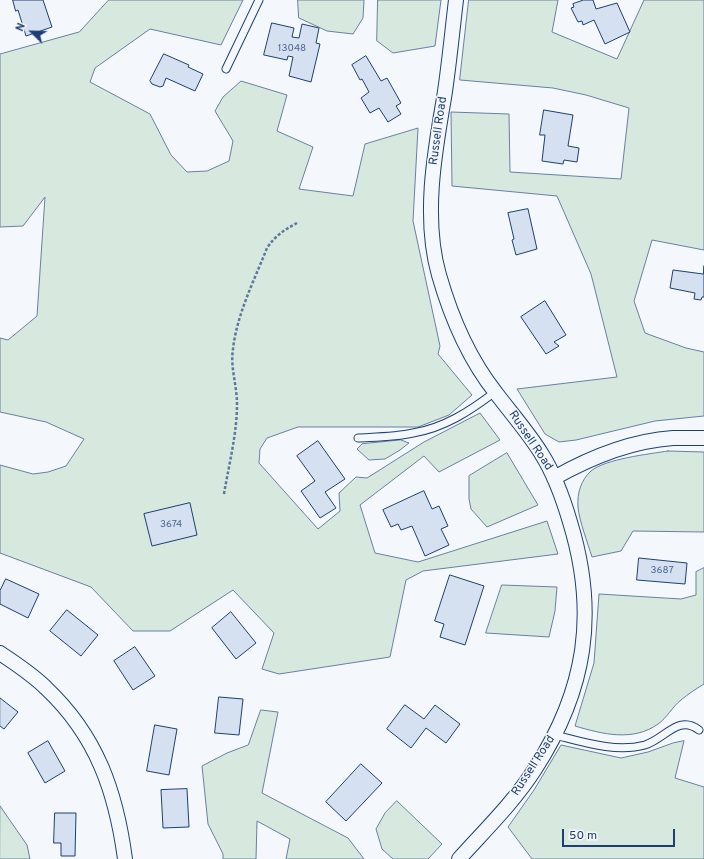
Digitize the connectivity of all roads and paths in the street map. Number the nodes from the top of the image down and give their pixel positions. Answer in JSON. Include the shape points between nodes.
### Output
{"nodes":[{"id":1,"x":258,"y":0,"type":"edge"},
{"id":2,"x":456,"y":0,"type":"edge"},
{"id":3,"x":226,"y":69,"type":"dead end"},
{"id":4,"x":297,"y":223,"type":"dead end"},
{"id":5,"x":495,"y":392,"type":"junction"},
{"id":6,"x":358,"y":438,"type":"dead end"},
{"id":7,"x":704,"y":438,"type":"edge"},
{"id":8,"x":554,"y":478,"type":"junction"},
{"id":9,"x":224,"y":494,"type":"dead end"},
{"id":10,"x":0,"y":653,"type":"edge"},
{"id":11,"x":699,"y":730,"type":"dead end"},
{"id":12,"x":555,"y":734,"type":"junction"},
{"id":13,"x":126,"y":859,"type":"edge"},
{"id":14,"x":459,"y":859,"type":"edge"}],
"edges":[{"from":1,"to":3,"type":"lane"},
{"from":2,"to":5,"type":"street","name":"Russell Road","via":[[433,172],[432,239],[438,274],[449,307],[463,340]]},
{"from":4,"to":9,"type":"path","via":[[273,239],[267,248],[236,331],[232,351],[237,402],[235,432]]},
{"from":5,"to":6,"type":"lane","via":[[474,408],[428,430]]},
{"from":5,"to":8,"type":"street","name":"Russell Road","via":[[541,453]]},
{"from":7,"to":8,"type":"street","via":[[673,438],[626,446],[597,456]]},
{"from":8,"to":12,"type":"street","name":"Russell Road","via":[[576,543],[585,604],[581,660],[575,684]]},
{"from":10,"to":13,"type":"street","via":[[27,671],[46,688],[68,710],[89,740],[114,800]]},
{"from":11,"to":12,"type":"lane","via":[[686,724],[677,726],[647,744],[632,748],[583,742]]},
{"from":12,"to":14,"type":"street","name":"Russell Road","via":[[534,771],[512,801]]}]}
